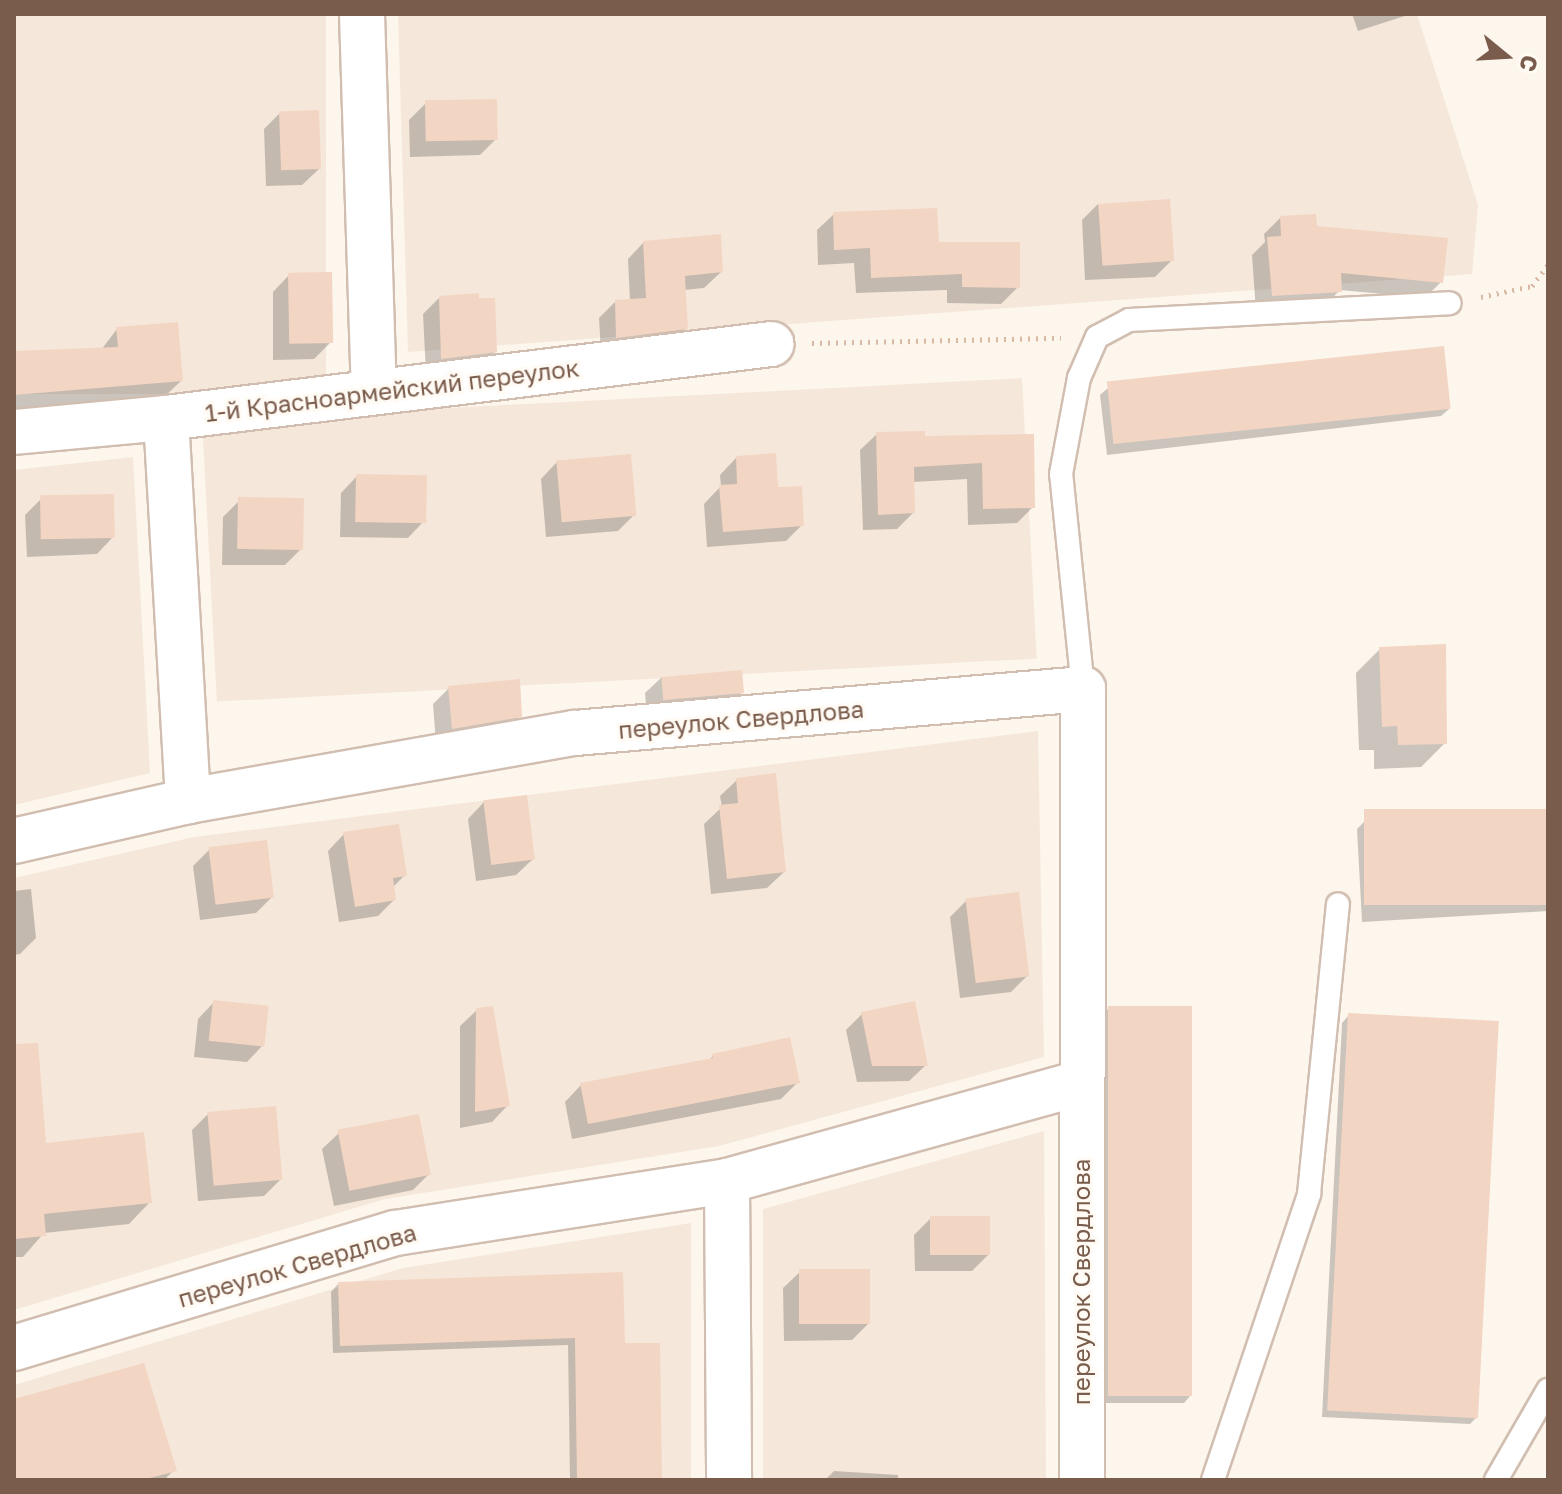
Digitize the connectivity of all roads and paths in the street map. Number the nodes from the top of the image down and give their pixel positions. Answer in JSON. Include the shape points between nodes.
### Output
{"nodes":[{"id":1,"x":362,"y":14,"type":"edge"},
{"id":2,"x":1548,"y":265,"type":"edge"},
{"id":3,"x":1450,"y":303,"type":"joint"},
{"id":4,"x":1097,"y":337,"type":"junction"},
{"id":5,"x":771,"y":344,"type":"joint"},
{"id":6,"x":374,"y":391,"type":"junction"},
{"id":7,"x":166,"y":418,"type":"junction"},
{"id":8,"x":14,"y":432,"type":"edge"},
{"id":9,"x":1083,"y":689,"type":"junction"},
{"id":10,"x":188,"y":801,"type":"junction"},
{"id":11,"x":14,"y":841,"type":"edge"},
{"id":12,"x":1338,"y":904,"type":"dead end"},
{"id":13,"x":1080,"y":1083,"type":"junction"},
{"id":14,"x":727,"y":1181,"type":"junction"},
{"id":15,"x":14,"y":1348,"type":"edge"},
{"id":16,"x":1548,"y":1390,"type":"edge"},
{"id":17,"x":1084,"y":1479,"type":"edge"},
{"id":18,"x":729,"y":1480,"type":"edge"},
{"id":19,"x":1213,"y":1480,"type":"edge"},
{"id":20,"x":1496,"y":1480,"type":"edge"}],
"edges":[{"from":1,"to":6,"type":"street"},
{"from":2,"to":3,"type":"path","via":[[1532,286]]},
{"from":3,"to":4,"type":"lane","via":[[1129,320]]},
{"from":4,"to":5,"type":"path"},
{"from":4,"to":9,"type":"lane","via":[[1079,378],[1061,474]]},
{"from":5,"to":6,"type":"street","name":"1-й Красноармейский переулок"},
{"from":6,"to":7,"type":"street","name":"1-й Красноармейский переулок"},
{"from":7,"to":8,"type":"street","name":"1-й Красноармейский переулок"},
{"from":7,"to":10,"type":"street"},
{"from":9,"to":10,"type":"street","name":"переулок Свердлова","via":[[575,733]]},
{"from":9,"to":13,"type":"street","name":"переулок Свердлова"},
{"from":10,"to":11,"type":"street","name":"переулок Свердлова"},
{"from":12,"to":19,"type":"lane","via":[[1309,1194]]},
{"from":13,"to":14,"type":"street","name":"переулок Свердлова"},
{"from":13,"to":17,"type":"street","name":"переулок Свердлова"},
{"from":14,"to":15,"type":"street","name":"переулок Свердлова","via":[[395,1233]]},
{"from":14,"to":18,"type":"street"},
{"from":16,"to":20,"type":"lane"}]}
